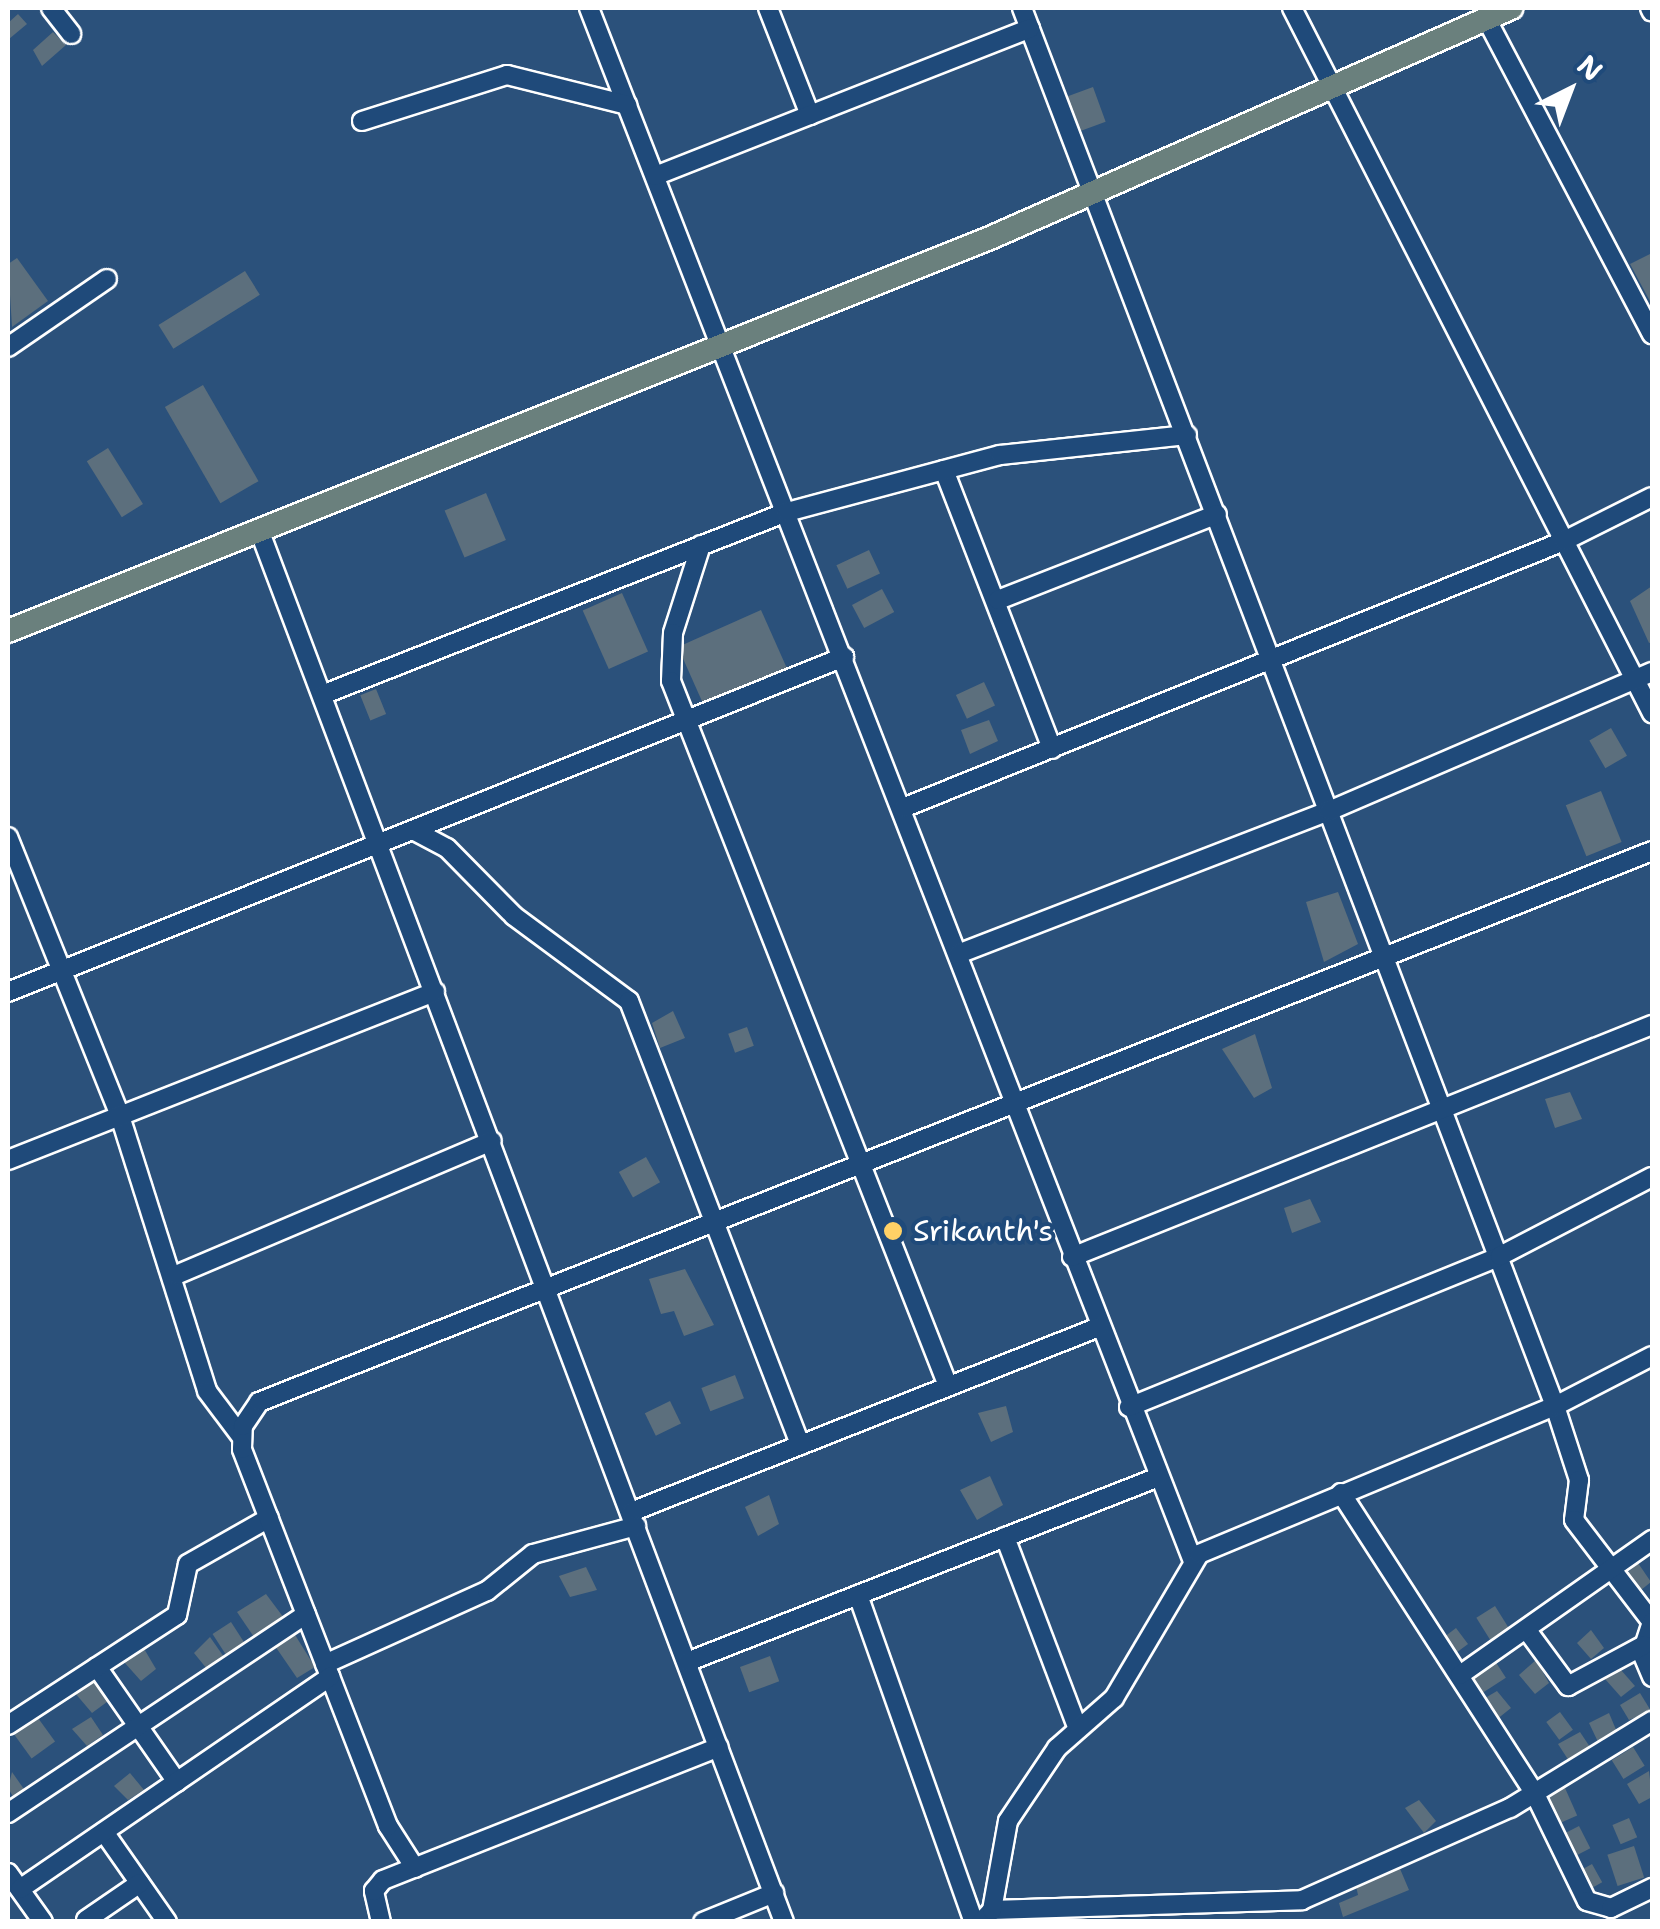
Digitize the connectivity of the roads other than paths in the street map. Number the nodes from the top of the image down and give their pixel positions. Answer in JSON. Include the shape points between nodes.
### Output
{"nodes":[{"id":1,"x":50,"y":8,"type":"edge"},
{"id":2,"x":589,"y":8,"type":"edge"},
{"id":3,"x":768,"y":8,"type":"edge"},
{"id":4,"x":1022,"y":8,"type":"edge"},
{"id":5,"x":1292,"y":8,"type":"edge"},
{"id":6,"x":1512,"y":8,"type":"edge"},
{"id":7,"x":1487,"y":20,"type":"junction"},
{"id":8,"x":1030,"y":28,"type":"junction"},
{"id":9,"x":71,"y":34,"type":"dead end"},
{"id":10,"x":1334,"y":93,"type":"junction"},
{"id":11,"x":627,"y":105,"type":"junction"},
{"id":12,"x":810,"y":115,"type":"junction"},
{"id":13,"x":362,"y":120,"type":"dead end"},
{"id":14,"x":655,"y":176,"type":"junction"},
{"id":15,"x":1095,"y":194,"type":"junction"},
{"id":16,"x":107,"y":280,"type":"dead end"},
{"id":17,"x":1652,"y":334,"type":"edge"},
{"id":18,"x":722,"y":346,"type":"junction"},
{"id":19,"x":8,"y":347,"type":"edge"},
{"id":20,"x":1187,"y":435,"type":"junction"},
{"id":21,"x":944,"y":470,"type":"junction"},
{"id":22,"x":1652,"y":496,"type":"edge"},
{"id":23,"x":787,"y":512,"type":"junction"},
{"id":24,"x":1218,"y":514,"type":"junction"},
{"id":25,"x":261,"y":535,"type":"junction"},
{"id":26,"x":1564,"y":541,"type":"junction"},
{"id":27,"x":702,"y":546,"type":"junction"},
{"id":28,"x":998,"y":600,"type":"junction"},
{"id":29,"x":8,"y":630,"type":"edge"},
{"id":30,"x":844,"y":656,"type":"junction"},
{"id":31,"x":1274,"y":661,"type":"junction"},
{"id":32,"x":1644,"y":676,"type":"edge"},
{"id":33,"x":322,"y":695,"type":"junction"},
{"id":34,"x":1652,"y":713,"type":"edge"},
{"id":35,"x":684,"y":721,"type":"junction"},
{"id":36,"x":1052,"y":749,"type":"junction"},
{"id":37,"x":903,"y":808,"type":"junction"},
{"id":38,"x":1328,"y":811,"type":"junction"},
{"id":39,"x":413,"y":830,"type":"junction"},
{"id":40,"x":8,"y":837,"type":"edge"},
{"id":41,"x":378,"y":844,"type":"junction"},
{"id":42,"x":1652,"y":851,"type":"edge"},
{"id":43,"x":958,"y":954,"type":"junction"},
{"id":44,"x":1385,"y":960,"type":"junction"},
{"id":45,"x":63,"y":974,"type":"junction"},
{"id":46,"x":8,"y":992,"type":"edge"},
{"id":47,"x":435,"y":992,"type":"junction"},
{"id":48,"x":1652,"y":1025,"type":"edge"},
{"id":49,"x":1016,"y":1107,"type":"junction"},
{"id":50,"x":1444,"y":1110,"type":"junction"},
{"id":51,"x":120,"y":1116,"type":"junction"},
{"id":52,"x":492,"y":1141,"type":"junction"},
{"id":53,"x":8,"y":1160,"type":"edge"},
{"id":54,"x":864,"y":1166,"type":"junction"},
{"id":55,"x":1652,"y":1177,"type":"edge"},
{"id":56,"x":717,"y":1223,"type":"junction"},
{"id":57,"x":1500,"y":1256,"type":"junction"},
{"id":58,"x":1072,"y":1258,"type":"junction"},
{"id":59,"x":176,"y":1276,"type":"junction"},
{"id":60,"x":548,"y":1288,"type":"junction"},
{"id":61,"x":1099,"y":1327,"type":"junction"},
{"id":62,"x":1652,"y":1356,"type":"edge"},
{"id":63,"x":948,"y":1386,"type":"junction"},
{"id":64,"x":1556,"y":1406,"type":"junction"},
{"id":65,"x":1130,"y":1407,"type":"junction"},
{"id":66,"x":240,"y":1435,"type":"junction"},
{"id":67,"x":800,"y":1445,"type":"junction"},
{"id":68,"x":1156,"y":1478,"type":"junction"},
{"id":69,"x":1341,"y":1493,"type":"junction"},
{"id":70,"x":270,"y":1518,"type":"junction"},
{"id":71,"x":634,"y":1519,"type":"junction"},
{"id":72,"x":1006,"y":1537,"type":"junction"},
{"id":73,"x":1652,"y":1540,"type":"edge"},
{"id":74,"x":1192,"y":1561,"type":"junction"},
{"id":75,"x":1611,"y":1567,"type":"junction"},
{"id":76,"x":858,"y":1595,"type":"junction"},
{"id":77,"x":306,"y":1614,"type":"junction"},
{"id":78,"x":1528,"y":1633,"type":"junction"},
{"id":79,"x":1644,"y":1645,"type":"junction"},
{"id":80,"x":687,"y":1662,"type":"junction"},
{"id":81,"x":96,"y":1666,"type":"junction"},
{"id":82,"x":327,"y":1671,"type":"junction"},
{"id":83,"x":1460,"y":1676,"type":"junction"},
{"id":84,"x":1652,"y":1677,"type":"edge"},
{"id":85,"x":1652,"y":1721,"type":"edge"},
{"id":86,"x":137,"y":1724,"type":"junction"},
{"id":87,"x":8,"y":1725,"type":"edge"},
{"id":88,"x":1078,"y":1730,"type":"junction"},
{"id":89,"x":719,"y":1747,"type":"junction"},
{"id":90,"x":177,"y":1782,"type":"junction"},
{"id":91,"x":1534,"y":1792,"type":"junction"},
{"id":92,"x":8,"y":1814,"type":"edge"},
{"id":93,"x":104,"y":1832,"type":"junction"},
{"id":94,"x":415,"y":1868,"type":"junction"},
{"id":95,"x":8,"y":1873,"type":"edge"},
{"id":96,"x":140,"y":1884,"type":"junction"},
{"id":97,"x":1652,"y":1888,"type":"edge"},
{"id":98,"x":20,"y":1889,"type":"junction"},
{"id":99,"x":774,"y":1893,"type":"junction"},
{"id":100,"x":987,"y":1916,"type":"edge"},
{"id":101,"x":86,"y":1920,"type":"edge"},
{"id":102,"x":44,"y":1922,"type":"edge"},
{"id":103,"x":168,"y":1922,"type":"edge"},
{"id":104,"x":382,"y":1922,"type":"edge"},
{"id":105,"x":703,"y":1922,"type":"edge"},
{"id":106,"x":784,"y":1922,"type":"edge"},
{"id":107,"x":974,"y":1922,"type":"edge"}],
"edges":[{"from":1,"to":9,"type":"street"},
{"from":2,"to":11,"type":"street"},
{"from":3,"to":12,"type":"street"},
{"from":4,"to":8,"type":"street"},
{"from":5,"to":10,"type":"street"},
{"from":6,"to":7,"type":"main road"},
{"from":7,"to":10,"type":"main road"},
{"from":7,"to":17,"type":"street"},
{"from":8,"to":12,"type":"street"},
{"from":8,"to":15,"type":"street"},
{"from":10,"to":15,"type":"main road"},
{"from":10,"to":26,"type":"street"},
{"from":11,"to":13,"type":"street","via":[[507,74]]},
{"from":11,"to":14,"type":"street"},
{"from":12,"to":14,"type":"street"},
{"from":14,"to":18,"type":"street"},
{"from":15,"to":18,"type":"main road"},
{"from":15,"to":20,"type":"street"},
{"from":16,"to":19,"type":"street"},
{"from":18,"to":23,"type":"street"},
{"from":18,"to":25,"type":"main road"},
{"from":20,"to":21,"type":"street","via":[[1014,452]]},
{"from":20,"to":24,"type":"street"},
{"from":21,"to":23,"type":"street"},
{"from":21,"to":28,"type":"street"},
{"from":22,"to":26,"type":"street"},
{"from":23,"to":27,"type":"street"},
{"from":23,"to":30,"type":"street"},
{"from":24,"to":28,"type":"street"},
{"from":24,"to":31,"type":"street"},
{"from":25,"to":29,"type":"main road"},
{"from":25,"to":33,"type":"street"},
{"from":26,"to":31,"type":"street"},
{"from":26,"to":32,"type":"street"},
{"from":27,"to":33,"type":"street"},
{"from":27,"to":35,"type":"street","via":[[670,646]]},
{"from":28,"to":36,"type":"street"},
{"from":30,"to":35,"type":"street"},
{"from":30,"to":37,"type":"street"},
{"from":31,"to":36,"type":"street"},
{"from":31,"to":38,"type":"street"},
{"from":32,"to":34,"type":"street"},
{"from":32,"to":38,"type":"street"},
{"from":33,"to":41,"type":"street"},
{"from":35,"to":39,"type":"street"},
{"from":35,"to":54,"type":"street","via":[[744,849]]},
{"from":36,"to":37,"type":"street"},
{"from":37,"to":43,"type":"street"},
{"from":38,"to":43,"type":"street"},
{"from":38,"to":44,"type":"street"},
{"from":39,"to":41,"type":"street"},
{"from":39,"to":56,"type":"street","via":[[623,992]]},
{"from":40,"to":45,"type":"street"},
{"from":41,"to":45,"type":"street"},
{"from":41,"to":47,"type":"street"},
{"from":42,"to":44,"type":"street"},
{"from":43,"to":49,"type":"street"},
{"from":44,"to":49,"type":"street"},
{"from":44,"to":50,"type":"street"},
{"from":45,"to":46,"type":"street"},
{"from":45,"to":51,"type":"street"},
{"from":47,"to":51,"type":"street"},
{"from":47,"to":52,"type":"street"},
{"from":48,"to":50,"type":"street"},
{"from":49,"to":54,"type":"street"},
{"from":49,"to":58,"type":"street"},
{"from":50,"to":57,"type":"street"},
{"from":50,"to":58,"type":"street"},
{"from":51,"to":53,"type":"street"},
{"from":51,"to":59,"type":"street"},
{"from":52,"to":59,"type":"street"},
{"from":52,"to":60,"type":"street"},
{"from":54,"to":56,"type":"street"},
{"from":54,"to":63,"type":"street"},
{"from":55,"to":57,"type":"street"},
{"from":56,"to":60,"type":"street"},
{"from":56,"to":67,"type":"street"},
{"from":57,"to":64,"type":"street"},
{"from":57,"to":65,"type":"street"},
{"from":58,"to":61,"type":"street"},
{"from":59,"to":66,"type":"street","via":[[212,1402]]},
{"from":60,"to":66,"type":"street","via":[[268,1397]]},
{"from":60,"to":71,"type":"street"},
{"from":61,"to":63,"type":"street"},
{"from":61,"to":65,"type":"street"},
{"from":62,"to":64,"type":"street"},
{"from":63,"to":67,"type":"street"},
{"from":64,"to":69,"type":"street"},
{"from":64,"to":75,"type":"street","via":[[1580,1480],[1570,1510]]},
{"from":65,"to":68,"type":"street"},
{"from":66,"to":70,"type":"street"},
{"from":67,"to":71,"type":"street"},
{"from":68,"to":72,"type":"street"},
{"from":68,"to":74,"type":"street"},
{"from":69,"to":74,"type":"street"},
{"from":69,"to":83,"type":"street"},
{"from":70,"to":77,"type":"street"},
{"from":70,"to":81,"type":"street","via":[[188,1564],[183,1610]]},
{"from":71,"to":80,"type":"street"},
{"from":71,"to":82,"type":"street","via":[[534,1554],[487,1591]]},
{"from":72,"to":76,"type":"street"},
{"from":72,"to":88,"type":"street"},
{"from":73,"to":75,"type":"street"},
{"from":74,"to":88,"type":"street","via":[[1114,1698]]},
{"from":75,"to":78,"type":"street"},
{"from":75,"to":79,"type":"street","via":[[1652,1622]]},
{"from":76,"to":80,"type":"street"},
{"from":76,"to":107,"type":"street"},
{"from":77,"to":82,"type":"street"},
{"from":77,"to":86,"type":"street"},
{"from":78,"to":79,"type":"street","via":[[1568,1686]]},
{"from":78,"to":83,"type":"street"},
{"from":79,"to":84,"type":"street"},
{"from":80,"to":89,"type":"street"},
{"from":81,"to":86,"type":"street"},
{"from":81,"to":87,"type":"street"},
{"from":82,"to":90,"type":"street"},
{"from":82,"to":94,"type":"street","via":[[388,1826]]},
{"from":83,"to":91,"type":"street"},
{"from":85,"to":91,"type":"street"},
{"from":86,"to":90,"type":"street"},
{"from":86,"to":92,"type":"street"},
{"from":88,"to":100,"type":"street","via":[[1008,1820]]},
{"from":89,"to":94,"type":"street"},
{"from":89,"to":99,"type":"street"},
{"from":90,"to":93,"type":"street"},
{"from":91,"to":97,"type":"street","via":[[1592,1907]]},
{"from":91,"to":100,"type":"street","via":[[1302,1900]]},
{"from":93,"to":96,"type":"street"},
{"from":93,"to":98,"type":"street"},
{"from":94,"to":104,"type":"street","via":[[377,1886]]},
{"from":95,"to":98,"type":"street"},
{"from":96,"to":101,"type":"street"},
{"from":96,"to":103,"type":"street"},
{"from":98,"to":102,"type":"street"},
{"from":99,"to":105,"type":"street"},
{"from":99,"to":106,"type":"street"}]}
